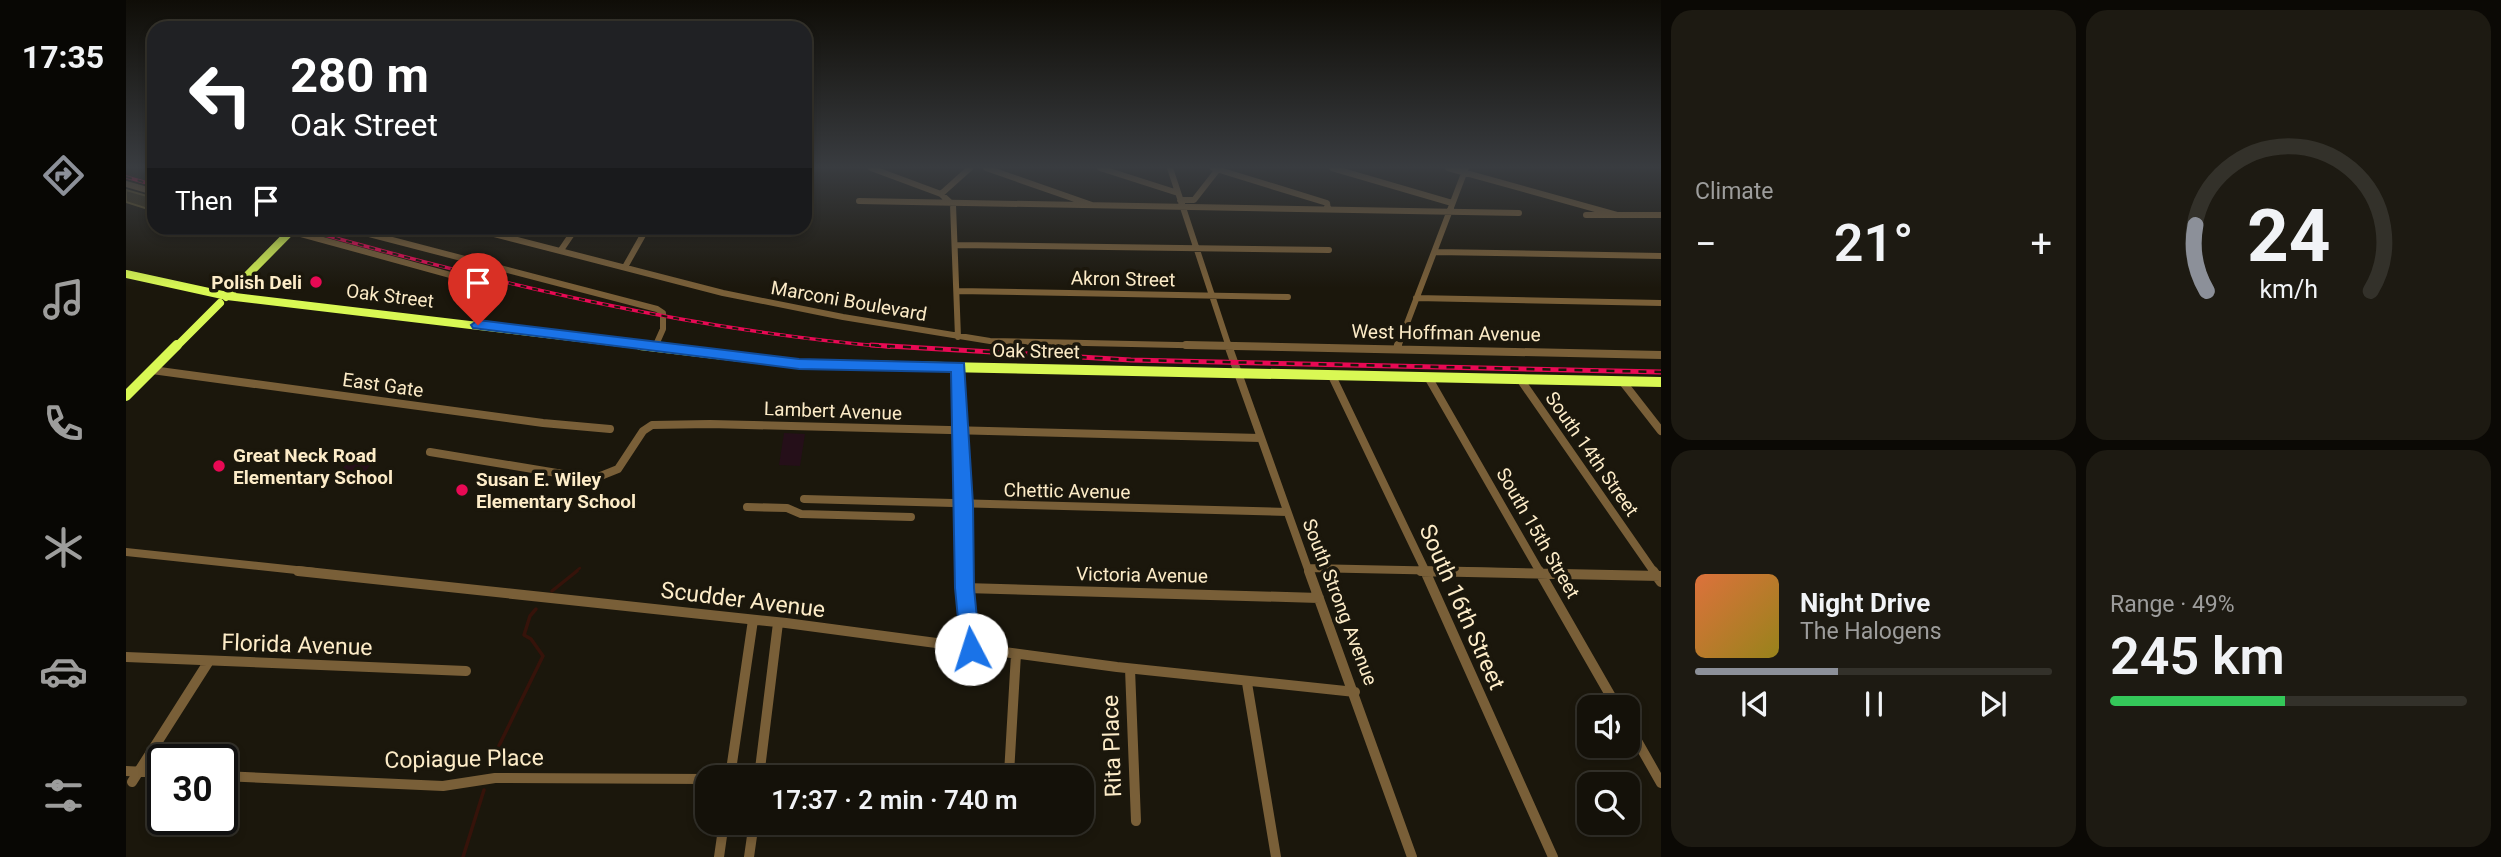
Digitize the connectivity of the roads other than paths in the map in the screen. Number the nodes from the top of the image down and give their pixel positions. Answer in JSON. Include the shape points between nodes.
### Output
{"nodes":[{"id":1,"x":953,"y":208,"type":"edge"},
{"id":2,"x":1183,"y":208,"type":"edge"},
{"id":3,"x":1450,"y":208,"type":"edge"},
{"id":4,"x":1461,"y":208,"type":"edge"},
{"id":5,"x":1593,"y":208,"type":"edge"},
{"id":6,"x":1519,"y":213,"type":"dead end"},
{"id":7,"x":1586,"y":215,"type":"dead end"},
{"id":8,"x":1617,"y":215,"type":"junction"},
{"id":9,"x":1661,"y":215,"type":"edge"},
{"id":10,"x":287,"y":235,"type":"edge"},
{"id":11,"x":314,"y":235,"type":"edge"},
{"id":12,"x":373,"y":235,"type":"edge"},
{"id":13,"x":500,"y":235,"type":"edge"},
{"id":14,"x":571,"y":235,"type":"edge"},
{"id":15,"x":643,"y":235,"type":"edge"},
{"id":16,"x":955,"y":246,"type":"junction"},
{"id":17,"x":561,"y":250,"type":"junction"},
{"id":18,"x":1196,"y":250,"type":"junction"},
{"id":19,"x":1329,"y":250,"type":"dead end"},
{"id":20,"x":1436,"y":252,"type":"junction"},
{"id":21,"x":1661,"y":256,"type":"edge"},
{"id":22,"x":625,"y":267,"type":"junction"},
{"id":23,"x":126,"y":274,"type":"edge"},
{"id":24,"x":454,"y":276,"type":"dead end"},
{"id":25,"x":957,"y":291,"type":"junction"},
{"id":26,"x":1211,"y":295,"type":"junction"},
{"id":27,"x":1288,"y":297,"type":"dead end"},
{"id":28,"x":1416,"y":298,"type":"junction"},
{"id":29,"x":223,"y":300,"type":"junction"},
{"id":30,"x":1661,"y":303,"type":"edge"},
{"id":31,"x":958,"y":337,"type":"junction"},
{"id":32,"x":1230,"y":347,"type":"junction"},
{"id":33,"x":655,"y":348,"type":"junction"},
{"id":34,"x":1397,"y":349,"type":"junction"},
{"id":35,"x":1661,"y":355,"type":"edge"},
{"id":36,"x":958,"y":367,"type":"junction"},
{"id":37,"x":152,"y":370,"type":"junction"},
{"id":38,"x":1238,"y":374,"type":"junction"},
{"id":39,"x":1332,"y":376,"type":"junction"},
{"id":40,"x":1428,"y":377,"type":"junction"},
{"id":41,"x":1520,"y":379,"type":"junction"},
{"id":42,"x":1622,"y":381,"type":"junction"},
{"id":43,"x":1661,"y":382,"type":"edge"},
{"id":44,"x":126,"y":396,"type":"edge"},
{"id":45,"x":610,"y":429,"type":"dead end"},
{"id":46,"x":961,"y":431,"type":"junction"},
{"id":47,"x":1661,"y":431,"type":"edge"},
{"id":48,"x":1260,"y":438,"type":"junction"},
{"id":49,"x":430,"y":452,"type":"dead end"},
{"id":50,"x":804,"y":499,"type":"dead end"},
{"id":51,"x":964,"y":504,"type":"junction"},
{"id":52,"x":747,"y":507,"type":"dead end"},
{"id":53,"x":1287,"y":512,"type":"junction"},
{"id":54,"x":911,"y":517,"type":"dead end"},
{"id":55,"x":126,"y":552,"type":"edge"},
{"id":56,"x":1309,"y":568,"type":"junction"},
{"id":57,"x":1425,"y":571,"type":"junction"},
{"id":58,"x":1541,"y":574,"type":"junction"},
{"id":59,"x":1659,"y":578,"type":"edge"},
{"id":60,"x":965,"y":588,"type":"junction"},
{"id":61,"x":1319,"y":598,"type":"junction"},
{"id":62,"x":753,"y":620,"type":"junction"},
{"id":63,"x":778,"y":623,"type":"junction"},
{"id":64,"x":971,"y":649,"type":"junction"},
{"id":65,"x":1016,"y":654,"type":"junction"},
{"id":66,"x":126,"y":657,"type":"edge"},
{"id":67,"x":209,"y":660,"type":"junction"},
{"id":68,"x":1130,"y":668,"type":"junction"},
{"id":69,"x":466,"y":671,"type":"dead end"},
{"id":70,"x":1247,"y":682,"type":"junction"},
{"id":71,"x":1355,"y":692,"type":"junction"},
{"id":72,"x":1610,"y":695,"type":"edge"},
{"id":73,"x":1640,"y":746,"type":"edge"},
{"id":74,"x":732,"y":765,"type":"edge"},
{"id":75,"x":760,"y":765,"type":"edge"},
{"id":76,"x":1010,"y":765,"type":"edge"},
{"id":77,"x":139,"y":772,"type":"junction"},
{"id":78,"x":147,"y":772,"type":"edge"},
{"id":79,"x":129,"y":777,"type":"edge"},
{"id":80,"x":238,"y":777,"type":"edge"},
{"id":81,"x":695,"y":779,"type":"edge"},
{"id":82,"x":1661,"y":783,"type":"edge"},
{"id":83,"x":1136,"y":821,"type":"dead end"},
{"id":84,"x":722,"y":835,"type":"edge"},
{"id":85,"x":753,"y":835,"type":"edge"},
{"id":86,"x":719,"y":857,"type":"edge"},
{"id":87,"x":750,"y":857,"type":"edge"},
{"id":88,"x":1276,"y":857,"type":"edge"},
{"id":89,"x":1412,"y":857,"type":"edge"},
{"id":90,"x":1553,"y":857,"type":"edge"}],
"edges":[{"from":1,"to":16,"type":"street"},
{"from":2,"to":18,"type":"street","name":"South Strong Avenue"},
{"from":3,"to":20,"type":"street"},
{"from":4,"to":6,"type":"street"},
{"from":5,"to":8,"type":"street"},
{"from":7,"to":8,"type":"street"},
{"from":8,"to":9,"type":"street"},
{"from":10,"to":29,"type":"main road"},
{"from":11,"to":24,"type":"street"},
{"from":12,"to":33,"type":"street","via":[[657,309],[663,313],[663,329]]},
{"from":13,"to":17,"type":"street","name":"Marconi Boulevard"},
{"from":14,"to":17,"type":"street"},
{"from":15,"to":22,"type":"street"},
{"from":16,"to":18,"type":"street"},
{"from":16,"to":25,"type":"street"},
{"from":17,"to":22,"type":"street","name":"Marconi Boulevard"},
{"from":18,"to":19,"type":"street"},
{"from":18,"to":26,"type":"street","name":"South Strong Avenue"},
{"from":20,"to":21,"type":"street"},
{"from":20,"to":28,"type":"street"},
{"from":22,"to":31,"type":"street","name":"Marconi Boulevard","via":[[771,303]]},
{"from":23,"to":29,"type":"main road","name":"Oak Street"},
{"from":25,"to":26,"type":"street","name":"Akron Street"},
{"from":25,"to":31,"type":"street"},
{"from":26,"to":27,"type":"street","name":"Akron Street"},
{"from":26,"to":32,"type":"street","name":"South Strong Avenue"},
{"from":28,"to":30,"type":"street"},
{"from":28,"to":34,"type":"street"},
{"from":29,"to":33,"type":"main road","name":"Oak Street"},
{"from":29,"to":37,"type":"main road"},
{"from":31,"to":32,"type":"street","name":"Marconi Boulevard"},
{"from":32,"to":34,"type":"street","name":"West Hoffman Avenue"},
{"from":32,"to":38,"type":"street","name":"South Strong Avenue"},
{"from":33,"to":36,"type":"main road","name":"Oak Street","via":[[799,364]]},
{"from":34,"to":35,"type":"street","name":"West Hoffman Avenue"},
{"from":36,"to":38,"type":"main road","name":"Oak Street"},
{"from":36,"to":46,"type":"street"},
{"from":37,"to":44,"type":"main road"},
{"from":37,"to":45,"type":"street","name":"East Gate"},
{"from":38,"to":39,"type":"main road"},
{"from":38,"to":48,"type":"street","name":"South Strong Avenue"},
{"from":39,"to":40,"type":"main road"},
{"from":39,"to":57,"type":"street","name":"South 16th Street"},
{"from":40,"to":41,"type":"main road"},
{"from":40,"to":58,"type":"street","name":"South 15th Street"},
{"from":41,"to":42,"type":"main road"},
{"from":41,"to":59,"type":"street","name":"South 14th Street"},
{"from":42,"to":43,"type":"main road"},
{"from":42,"to":47,"type":"street"},
{"from":46,"to":48,"type":"street","name":"Lambert Avenue"},
{"from":46,"to":49,"type":"street","name":"Lambert Avenue","via":[[652,425],[618,469],[593,479]]},
{"from":46,"to":51,"type":"street"},
{"from":48,"to":53,"type":"street","name":"South Strong Avenue"},
{"from":50,"to":51,"type":"street","name":"Chettic Avenue"},
{"from":51,"to":53,"type":"street","name":"Chettic Avenue"},
{"from":51,"to":60,"type":"street"},
{"from":52,"to":54,"type":"street","via":[[787,508],[800,514]]},
{"from":53,"to":56,"type":"street","name":"South Strong Avenue"},
{"from":55,"to":62,"type":"street","name":"Scudder Avenue"},
{"from":56,"to":57,"type":"street"},
{"from":56,"to":61,"type":"street","name":"South Strong Avenue"},
{"from":57,"to":58,"type":"street"},
{"from":57,"to":90,"type":"street","name":"South 16th Street"},
{"from":58,"to":59,"type":"street"},
{"from":58,"to":72,"type":"street","name":"South 15th Street"},
{"from":60,"to":61,"type":"street","name":"Victoria Avenue"},
{"from":60,"to":64,"type":"street"},
{"from":61,"to":71,"type":"street","name":"South Strong Avenue"},
{"from":62,"to":63,"type":"street","name":"Scudder Avenue"},
{"from":62,"to":74,"type":"street"},
{"from":63,"to":64,"type":"street","name":"Scudder Avenue"},
{"from":63,"to":75,"type":"street"},
{"from":64,"to":65,"type":"street","name":"Scudder Avenue"},
{"from":65,"to":68,"type":"street","name":"Scudder Avenue"},
{"from":65,"to":76,"type":"street"},
{"from":66,"to":67,"type":"street","name":"Florida Avenue"},
{"from":67,"to":69,"type":"street","name":"Florida Avenue"},
{"from":67,"to":77,"type":"street"},
{"from":68,"to":70,"type":"street","name":"Scudder Avenue"},
{"from":68,"to":83,"type":"street","name":"Rita Place"},
{"from":70,"to":71,"type":"street","name":"Scudder Avenue"},
{"from":70,"to":88,"type":"street"},
{"from":71,"to":89,"type":"street","name":"South Strong Avenue"},
{"from":73,"to":82,"type":"street"},
{"from":77,"to":78,"type":"street"},
{"from":77,"to":79,"type":"street"},
{"from":80,"to":81,"type":"street","name":"Copiague Place","via":[[443,786],[495,778]]},
{"from":84,"to":86,"type":"street"},
{"from":85,"to":87,"type":"street"}]}
